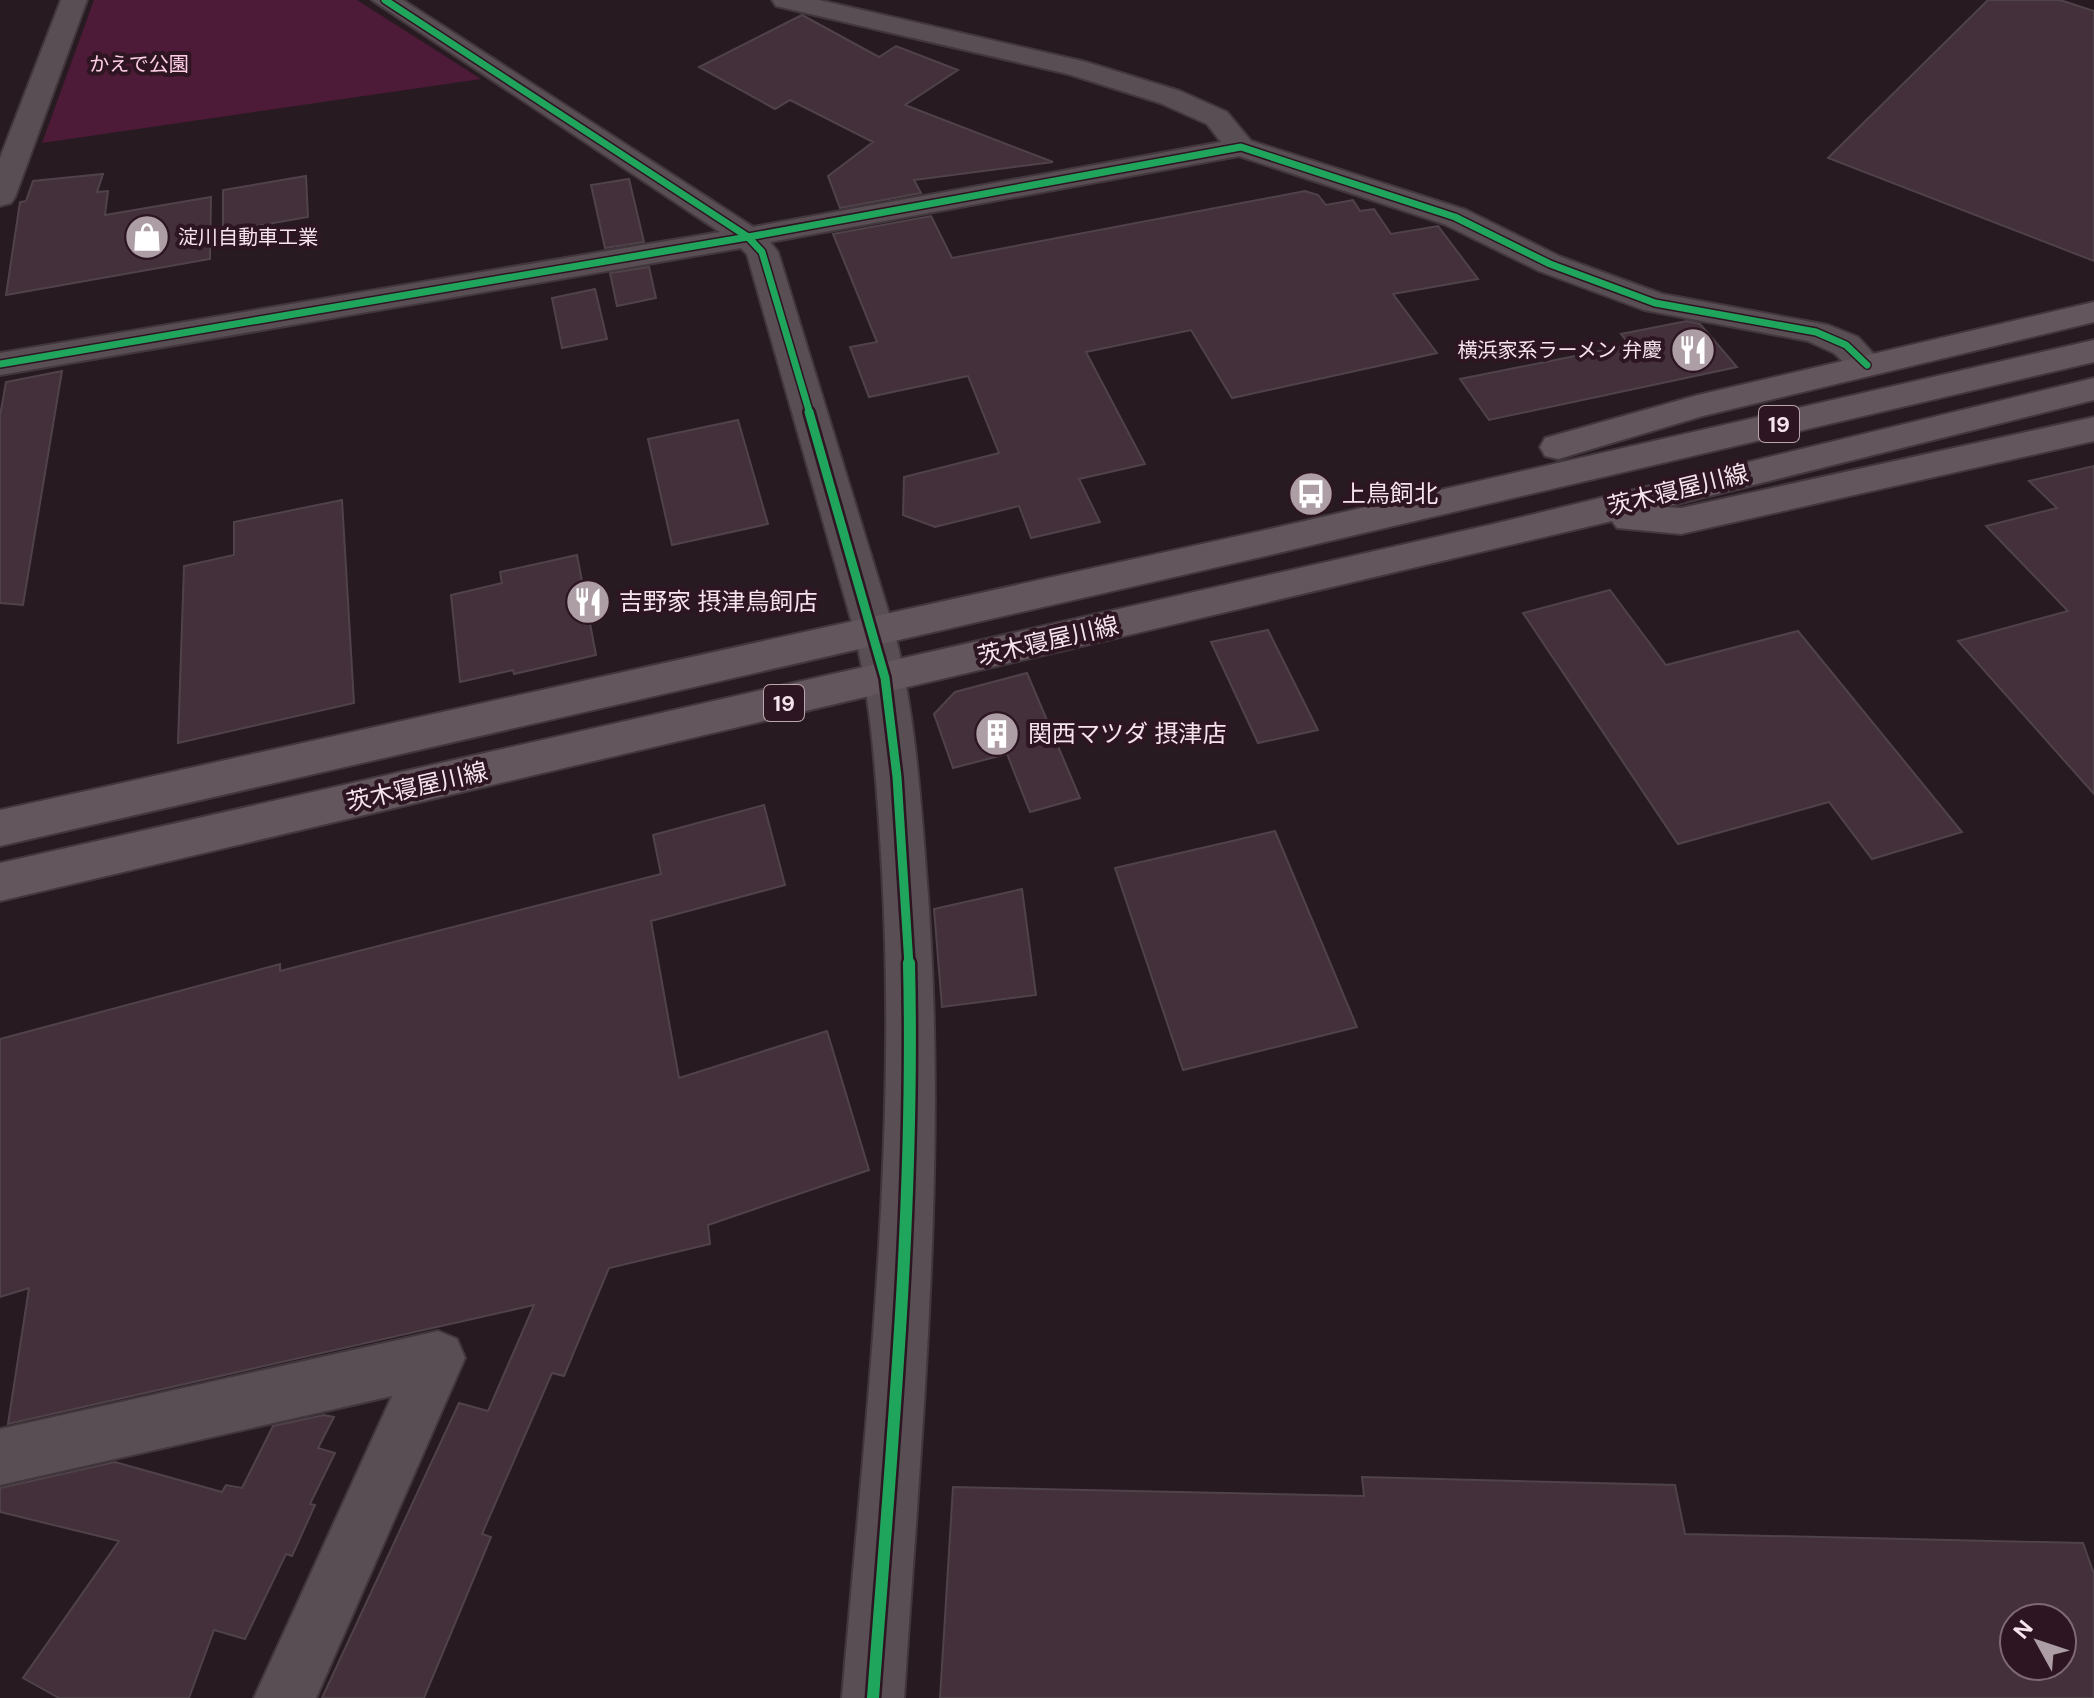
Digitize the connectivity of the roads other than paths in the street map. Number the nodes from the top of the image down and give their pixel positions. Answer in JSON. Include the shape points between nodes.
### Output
{"nodes":[{"id":1,"x":74,"y":0,"type":"edge"},
{"id":2,"x":385,"y":0,"type":"edge"},
{"id":3,"x":785,"y":0,"type":"edge"},
{"id":4,"x":1241,"y":147,"type":"junction"},
{"id":5,"x":0,"y":197,"type":"edge"},
{"id":6,"x":748,"y":237,"type":"junction"},
{"id":7,"x":2094,"y":312,"type":"edge"},
{"id":8,"x":2094,"y":351,"type":"edge"},
{"id":9,"x":0,"y":364,"type":"edge"},
{"id":10,"x":1867,"y":365,"type":"junction"},
{"id":11,"x":2094,"y":389,"type":"edge"},
{"id":12,"x":2094,"y":429,"type":"edge"},
{"id":13,"x":1464,"y":497,"type":"junction"},
{"id":14,"x":1566,"y":517,"type":"junction"},
{"id":15,"x":874,"y":630,"type":"junction"},
{"id":16,"x":887,"y":679,"type":"junction"},
{"id":17,"x":0,"y":828,"type":"edge"},
{"id":18,"x":0,"y":882,"type":"edge"},
{"id":19,"x":0,"y":1457,"type":"edge"},
{"id":20,"x":285,"y":1698,"type":"edge"},
{"id":21,"x":873,"y":1698,"type":"edge"}],
"edges":[{"from":1,"to":5,"type":"street"},
{"from":2,"to":6,"type":"street"},
{"from":3,"to":4,"type":"street","via":[[1076,68],[1170,97],[1217,118]]},
{"from":4,"to":6,"type":"street"},
{"from":4,"to":10,"type":"street","via":[[1455,217],[1550,264],[1643,299],[1816,332],[1846,345]]},
{"from":6,"to":9,"type":"street"},
{"from":6,"to":15,"type":"street","via":[[762,252]]},
{"from":7,"to":10,"type":"main road"},
{"from":8,"to":13,"type":"main road","name":"茨木寝屋川線","number":"19"},
{"from":10,"to":13,"type":"main road","via":[[1698,406],[1495,465]]},
{"from":11,"to":14,"type":"main road","name":"茨木寝屋川線","number":"19"},
{"from":12,"to":14,"type":"main road","via":[[1681,521]]},
{"from":13,"to":15,"type":"main road","name":"茨木寝屋川線","number":"19"},
{"from":14,"to":16,"type":"main road","name":"茨木寝屋川線","number":"19"},
{"from":15,"to":16,"type":"street"},
{"from":15,"to":17,"type":"main road","name":"茨木寝屋川線","number":"19"},
{"from":16,"to":18,"type":"main road","name":"茨木寝屋川線","number":"19"},
{"from":16,"to":21,"type":"street","via":[[910,921],[908,1183]]},
{"from":19,"to":20,"type":"street","via":[[438,1358]]}]}
